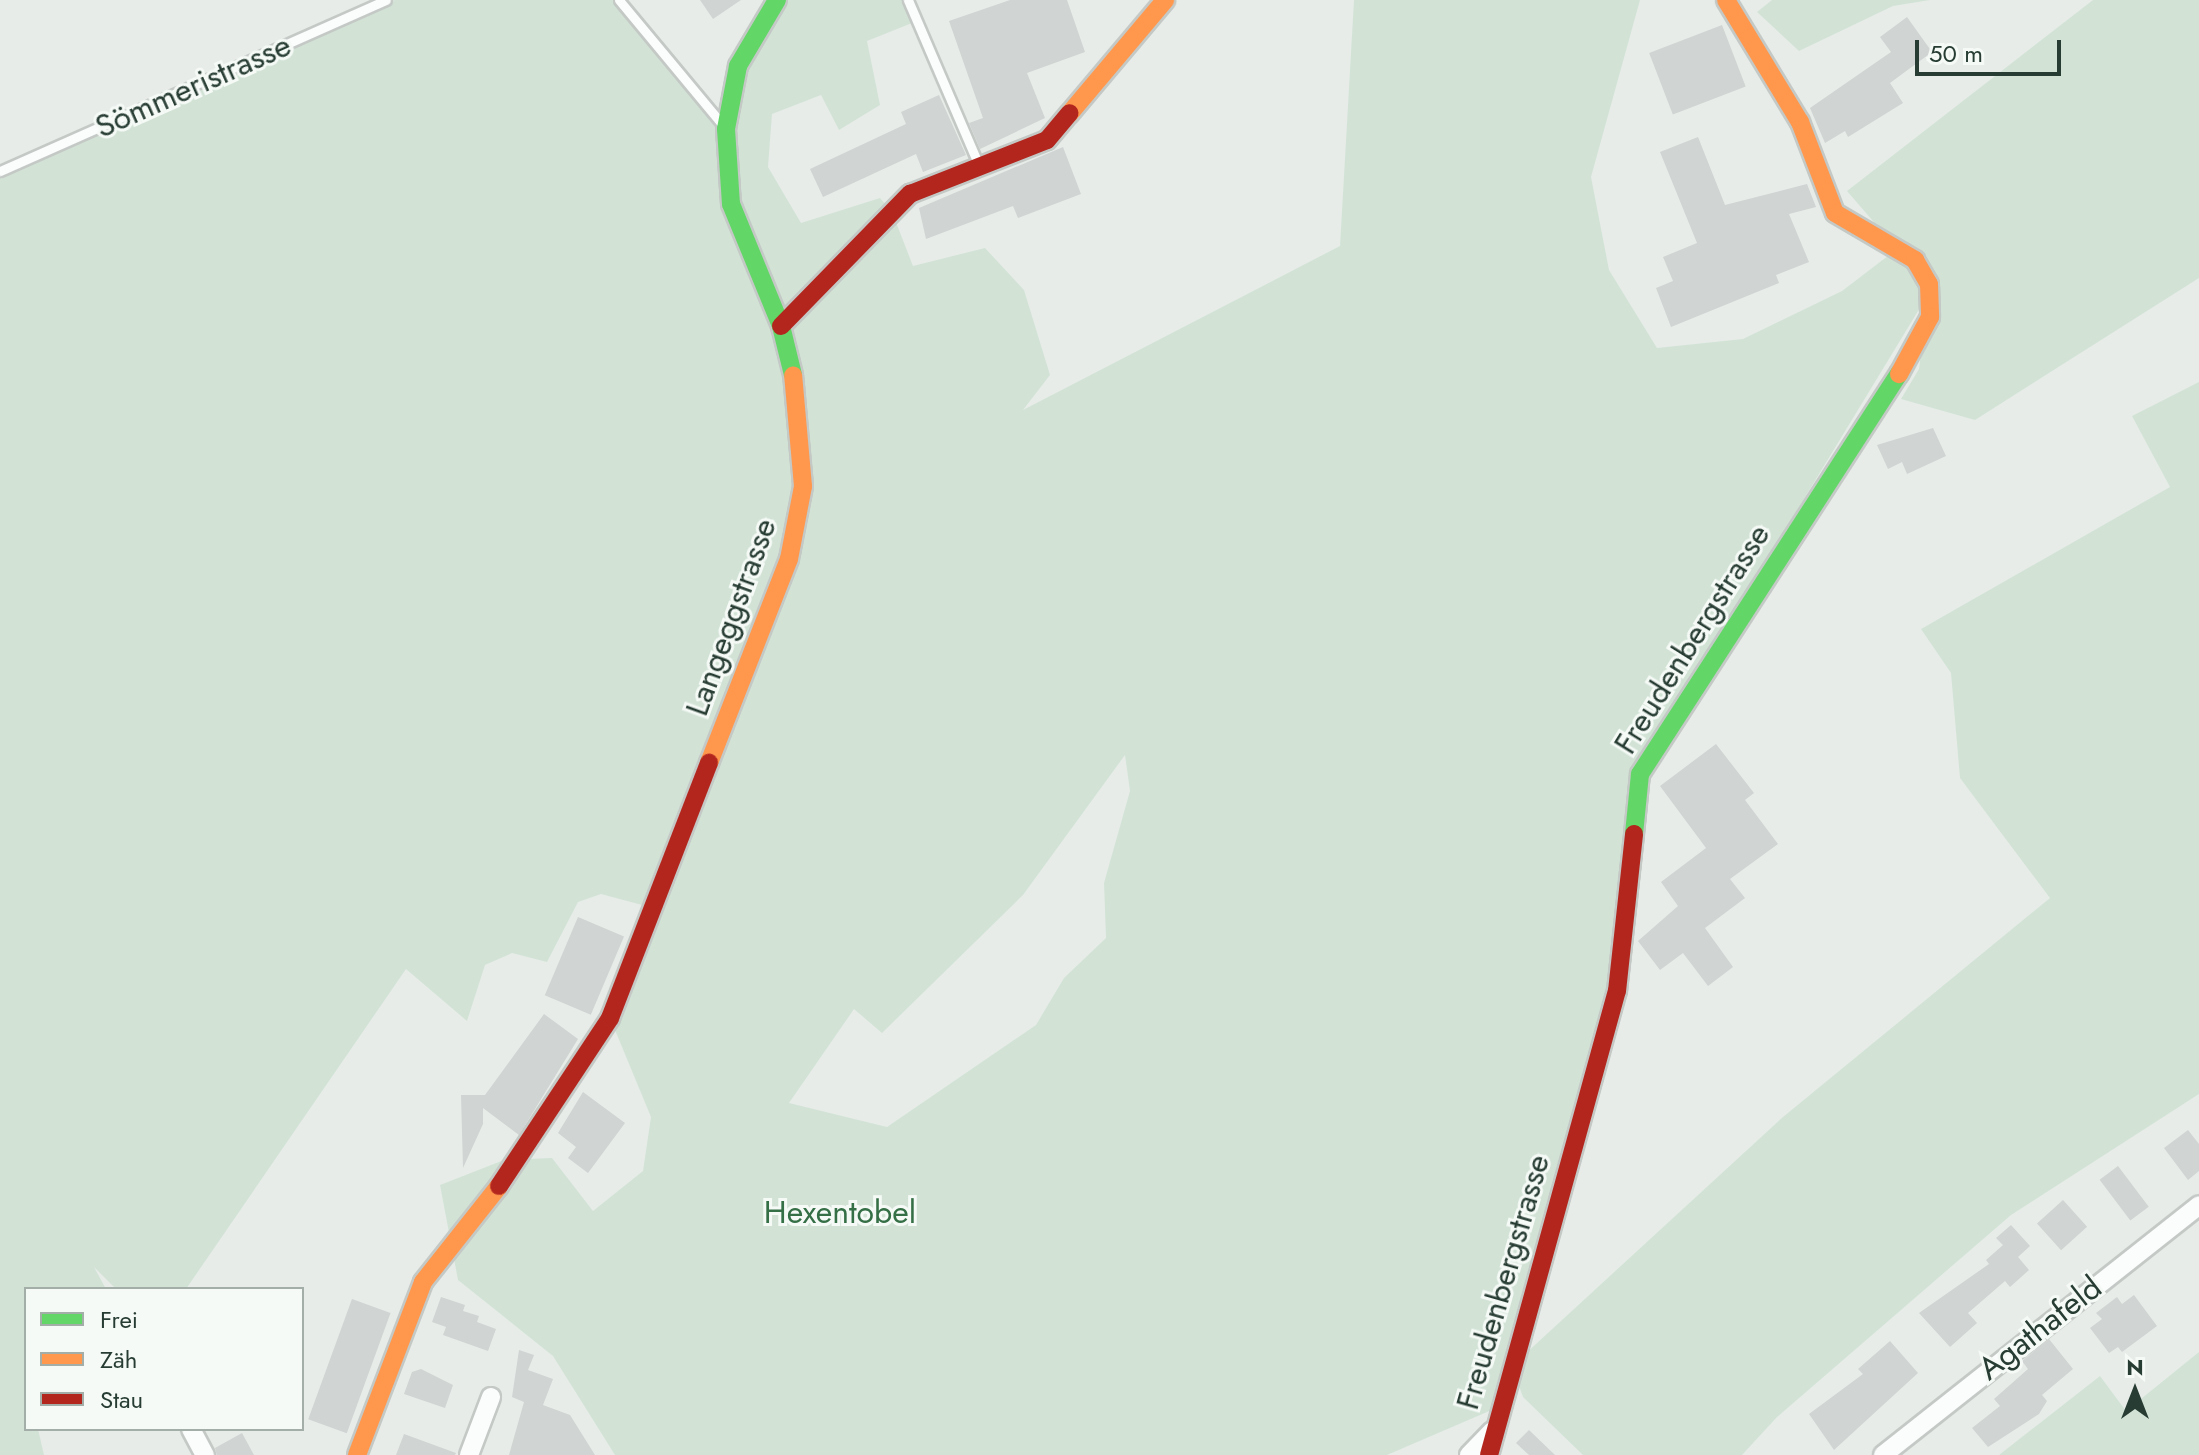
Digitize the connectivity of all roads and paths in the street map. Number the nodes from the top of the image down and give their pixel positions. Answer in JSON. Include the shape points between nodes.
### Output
{"nodes":[{"id":1,"x":386,"y":0,"type":"edge"},
{"id":2,"x":619,"y":0,"type":"edge"},
{"id":3,"x":777,"y":0,"type":"edge"},
{"id":4,"x":908,"y":0,"type":"edge"},
{"id":5,"x":1165,"y":0,"type":"edge"},
{"id":6,"x":1726,"y":0,"type":"edge"},
{"id":7,"x":726,"y":129,"type":"junction"},
{"id":8,"x":979,"y":166,"type":"junction"},
{"id":9,"x":0,"y":171,"type":"edge"},
{"id":10,"x":781,"y":326,"type":"junction"},
{"id":11,"x":2199,"y":1205,"type":"edge"},
{"id":12,"x":491,"y":1397,"type":"dead end"},
{"id":13,"x":192,"y":1431,"type":"edge"},
{"id":14,"x":1492,"y":1431,"type":"junction"},
{"id":15,"x":205,"y":1455,"type":"edge"},
{"id":16,"x":357,"y":1455,"type":"edge"},
{"id":17,"x":469,"y":1455,"type":"edge"},
{"id":18,"x":1469,"y":1455,"type":"edge"},
{"id":19,"x":1489,"y":1455,"type":"edge"},
{"id":20,"x":1883,"y":1455,"type":"edge"}],
"edges":[{"from":1,"to":9,"type":"lane","name":"Sömmeristrasse"},
{"from":2,"to":7,"type":"lane"},
{"from":3,"to":7,"type":"street","name":"Langeggstrasse","via":[[738,66]]},
{"from":4,"to":8,"type":"lane"},
{"from":5,"to":8,"type":"street","via":[[1047,140]]},
{"from":6,"to":14,"type":"street","name":"Freudenbergstrasse","via":[[1800,122],[1835,213],[1915,260],[1929,284],[1930,317],[1908,360],[1640,774],[1617,991]]},
{"from":7,"to":10,"type":"street","name":"Langeggstrasse","via":[[731,204]]},
{"from":8,"to":10,"type":"street","via":[[910,194]]},
{"from":10,"to":16,"type":"street","name":"Langeggstrasse","via":[[803,437],[792,547],[610,1018],[532,1144],[423,1282]]},
{"from":11,"to":20,"type":"street","name":"Agathafeld"},
{"from":12,"to":17,"type":"street"},
{"from":13,"to":15,"type":"street"},
{"from":14,"to":18,"type":"street"},
{"from":14,"to":19,"type":"street","name":"Freudenbergstrasse"}]}
